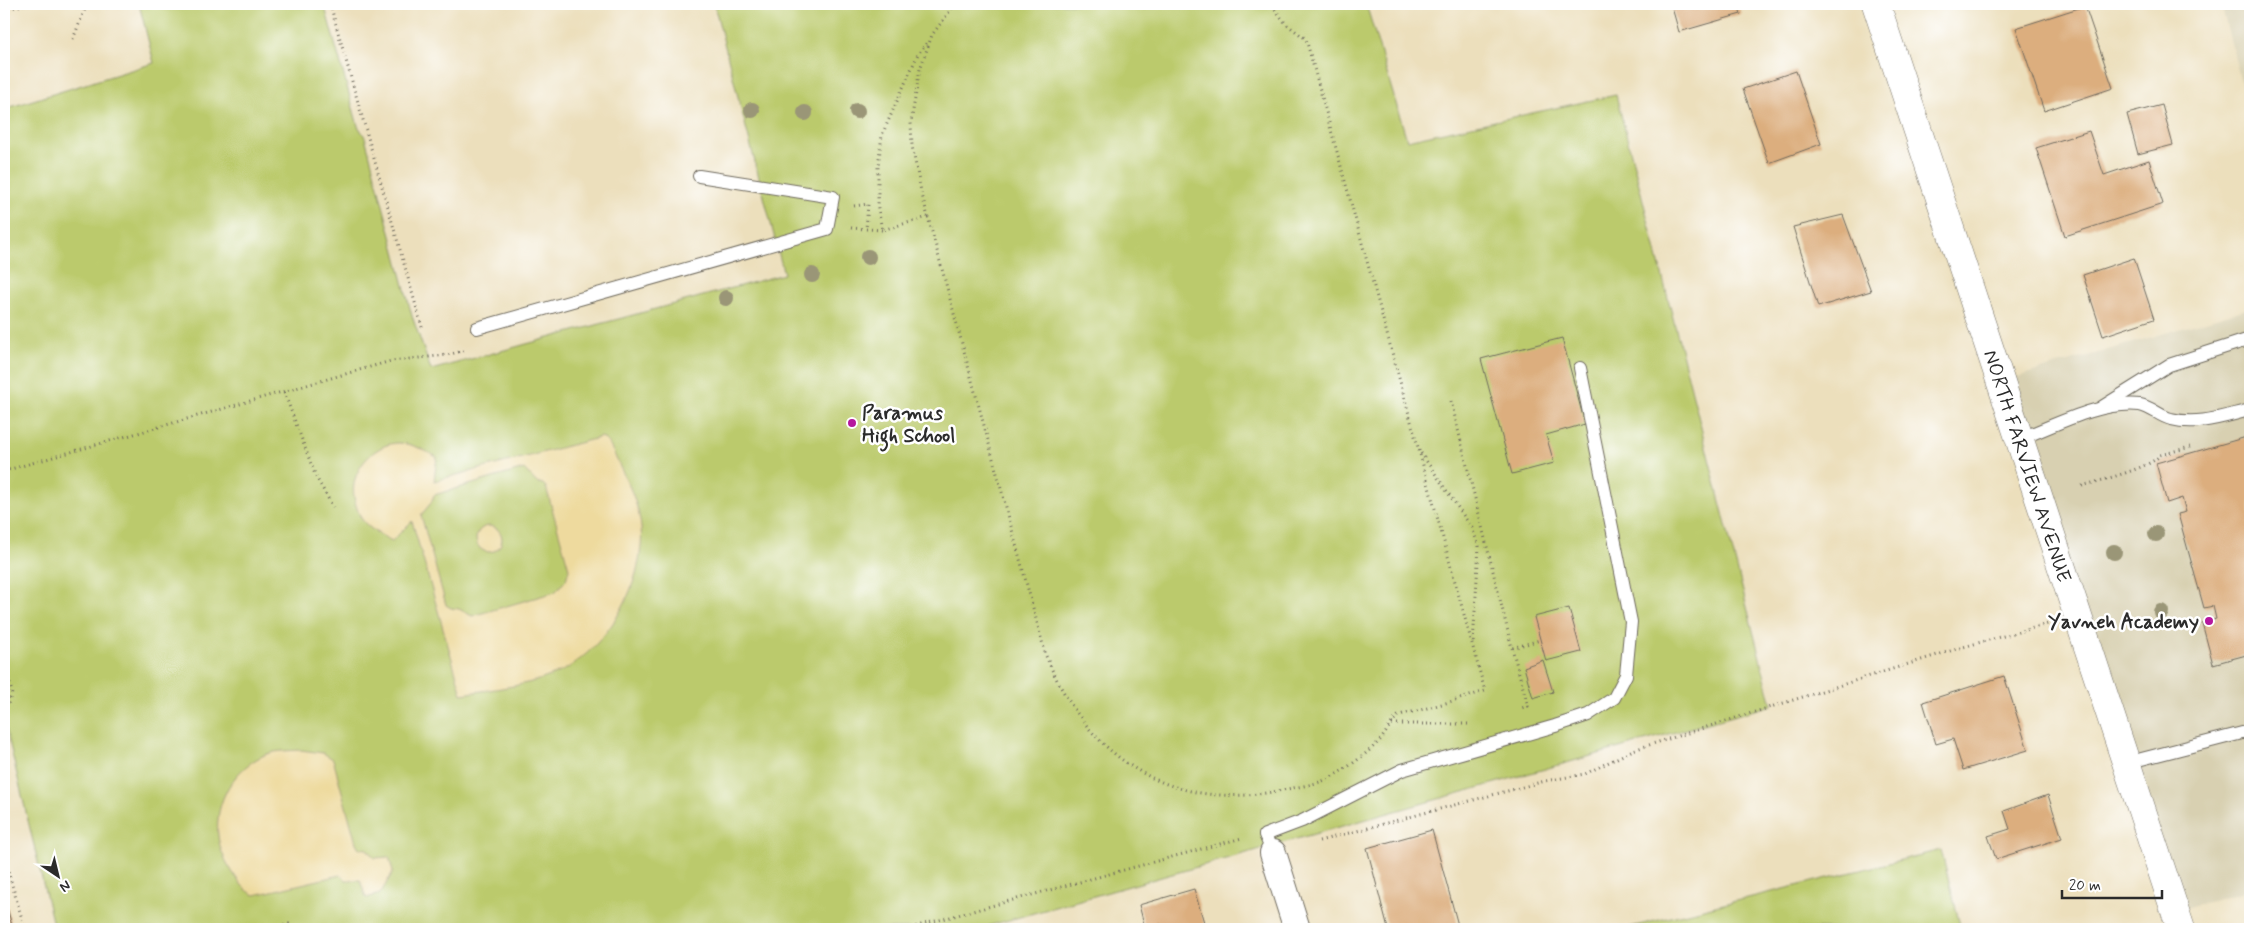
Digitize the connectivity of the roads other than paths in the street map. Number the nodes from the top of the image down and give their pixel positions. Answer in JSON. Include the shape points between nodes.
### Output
{"nodes":[{"id":1,"x":1876,"y":4,"type":"edge"},
{"id":2,"x":699,"y":176,"type":"dead end"},
{"id":3,"x":477,"y":328,"type":"dead end"},
{"id":4,"x":2250,"y":339,"type":"edge"},
{"id":5,"x":1580,"y":368,"type":"dead end"},
{"id":6,"x":2097,"y":409,"type":"junction"},
{"id":7,"x":2250,"y":410,"type":"edge"},
{"id":8,"x":2019,"y":439,"type":"junction"},
{"id":9,"x":2250,"y":731,"type":"edge"},
{"id":10,"x":2126,"y":763,"type":"junction"},
{"id":11,"x":1269,"y":844,"type":"joint"},
{"id":12,"x":1297,"y":929,"type":"edge"},
{"id":13,"x":2181,"y":929,"type":"edge"}],
"edges":[{"from":1,"to":8,"type":"street","name":"NORTH FARVIEW AVENUE"},
{"from":2,"to":3,"type":"lane","via":[[833,197],[827,229]]},
{"from":4,"to":6,"type":"lane","via":[[2169,365]]},
{"from":5,"to":11,"type":"lane","via":[[1630,622],[1626,676],[1614,698],[1588,715],[1402,770],[1302,821]]},
{"from":6,"to":7,"type":"lane","via":[[2142,405],[2171,419],[2204,422]]},
{"from":6,"to":8,"type":"lane"},
{"from":8,"to":10,"type":"street","name":"NORTH FARVIEW AVENUE"},
{"from":9,"to":10,"type":"lane"},
{"from":10,"to":13,"type":"street","name":"NORTH FARVIEW AVENUE"},
{"from":11,"to":12,"type":"street"}]}
